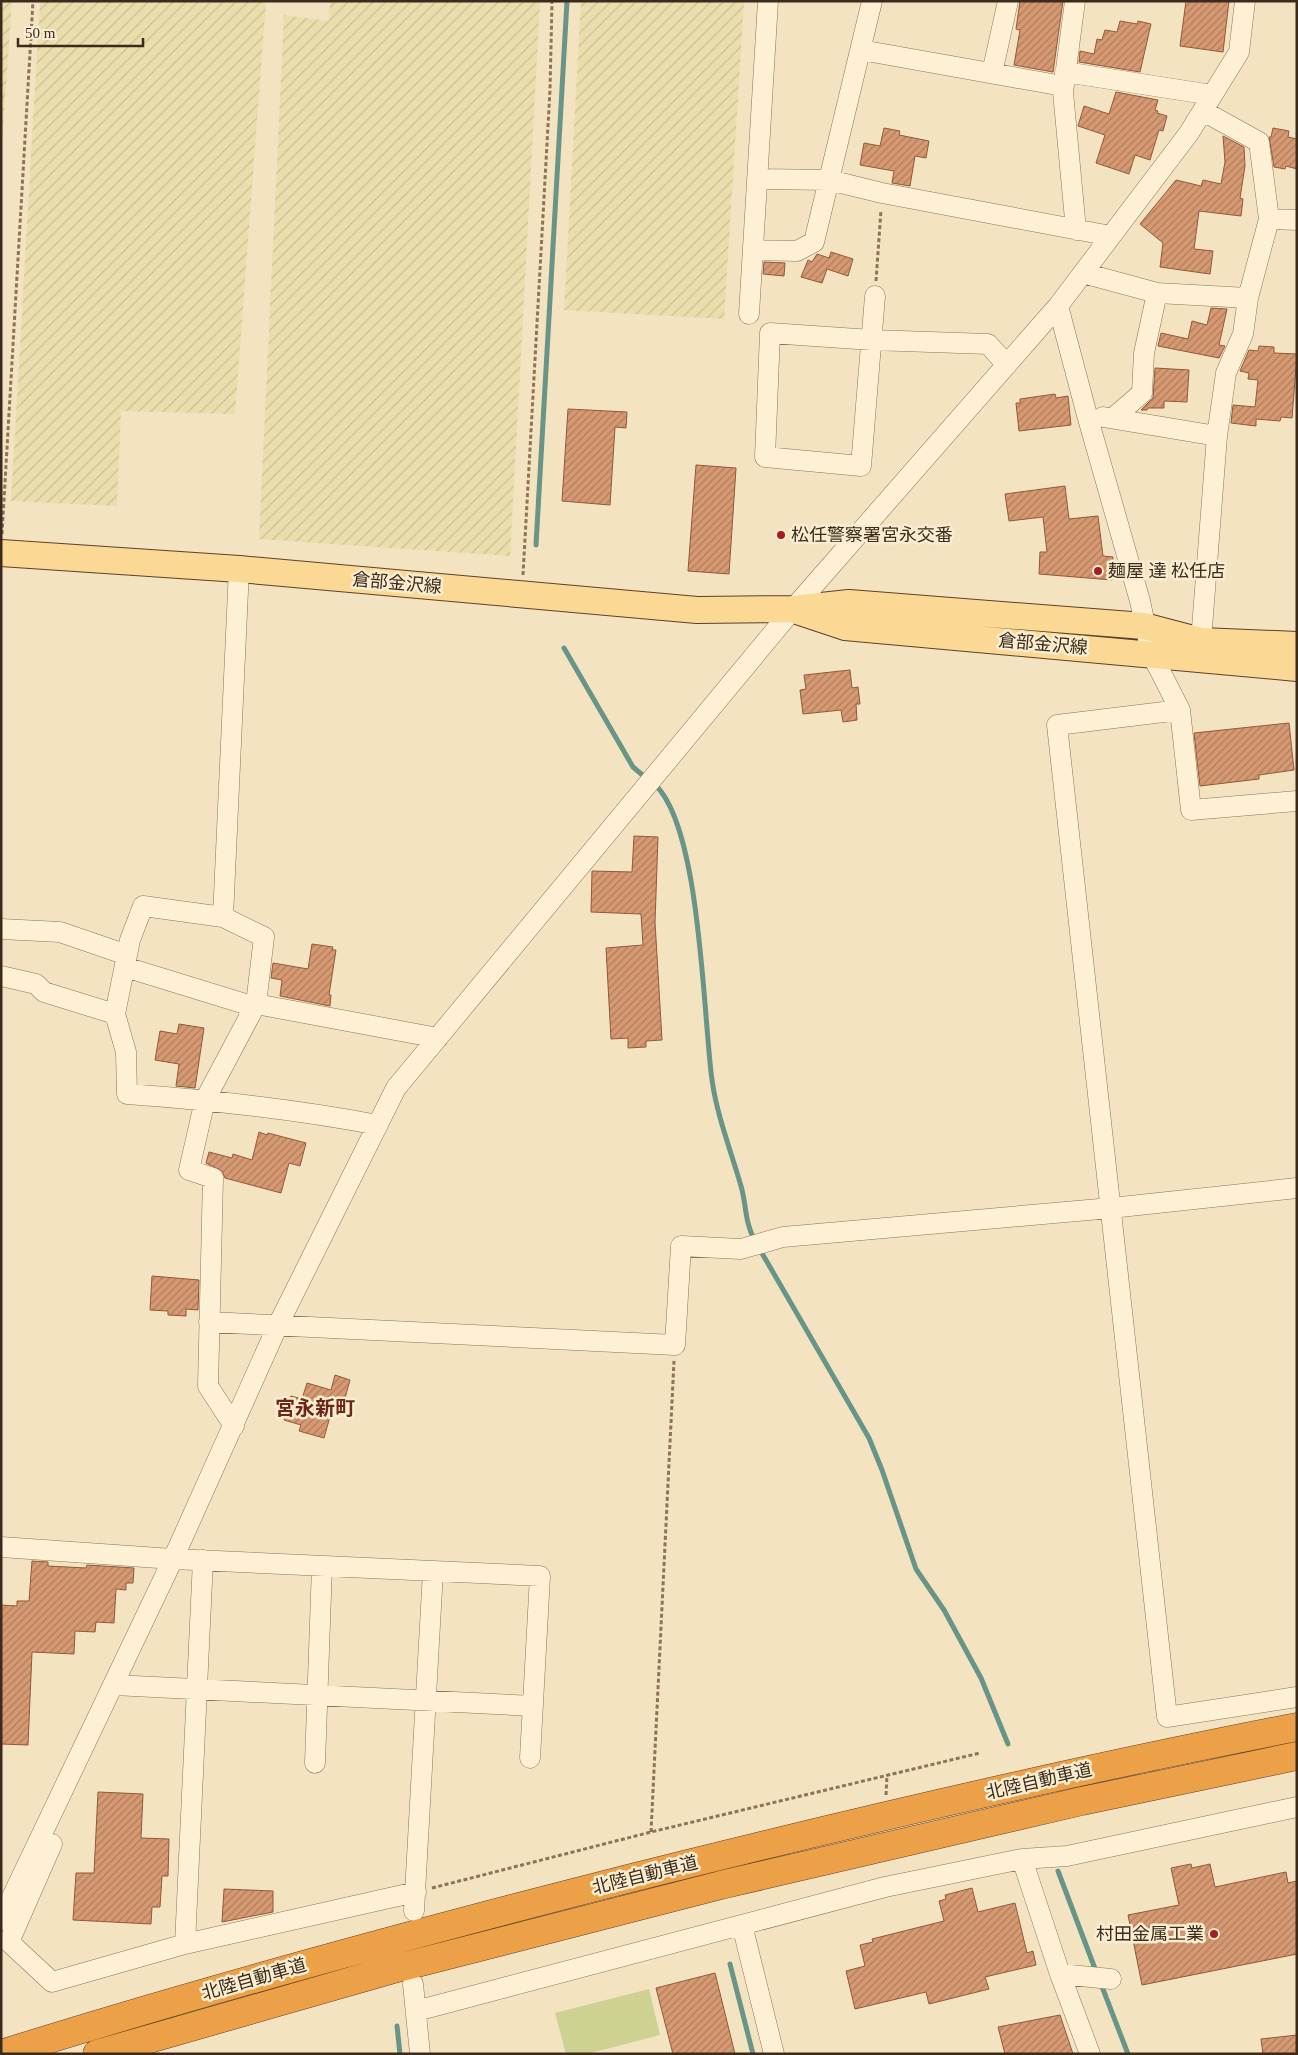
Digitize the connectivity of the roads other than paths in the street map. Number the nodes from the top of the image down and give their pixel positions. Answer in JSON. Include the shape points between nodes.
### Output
{"nodes":[{"id":1,"x":768,"y":1,"type":"edge"},
{"id":2,"x":872,"y":1,"type":"edge"},
{"id":3,"x":1008,"y":1,"type":"edge"},
{"id":4,"x":1075,"y":1,"type":"edge"},
{"id":5,"x":1245,"y":1,"type":"edge"},
{"id":6,"x":861,"y":50,"type":"junction"},
{"id":7,"x":992,"y":73,"type":"junction"},
{"id":8,"x":1064,"y":79,"type":"junction"},
{"id":9,"x":1207,"y":103,"type":"junction"},
{"id":10,"x":757,"y":179,"type":"junction"},
{"id":11,"x":829,"y":180,"type":"junction"},
{"id":12,"x":1268,"y":219,"type":"junction"},
{"id":13,"x":1297,"y":220,"type":"edge"},
{"id":14,"x":1076,"y":230,"type":"junction"},
{"id":15,"x":1111,"y":236,"type":"junction"},
{"id":16,"x":753,"y":250,"type":"junction"},
{"id":17,"x":1083,"y":273,"type":"junction"},
{"id":18,"x":1157,"y":293,"type":"junction"},
{"id":19,"x":875,"y":296,"type":"road end"},
{"id":20,"x":1248,"y":298,"type":"junction"},
{"id":21,"x":1058,"y":306,"type":"junction"},
{"id":22,"x":749,"y":314,"type":"dead end"},
{"id":23,"x":872,"y":340,"type":"junction"},
{"id":24,"x":1007,"y":365,"type":"junction"},
{"id":25,"x":1087,"y":415,"type":"junction"},
{"id":26,"x":1113,"y":418,"type":"junction"},
{"id":27,"x":1217,"y":436,"type":"junction"},
{"id":28,"x":1,"y":553,"type":"edge"},
{"id":29,"x":239,"y":569,"type":"junction"},
{"id":30,"x":792,"y":609,"type":"junction"},
{"id":31,"x":1144,"y":626,"type":"junction"},
{"id":32,"x":1201,"y":641,"type":"junction"},
{"id":33,"x":1297,"y":645,"type":"edge"},
{"id":34,"x":1151,"y":653,"type":"junction"},
{"id":35,"x":1297,"y":668,"type":"edge"},
{"id":36,"x":1180,"y":710,"type":"junction"},
{"id":37,"x":1297,"y":801,"type":"edge"},
{"id":38,"x":223,"y":916,"type":"junction"},
{"id":39,"x":1,"y":929,"type":"edge"},
{"id":40,"x":126,"y":961,"type":"junction"},
{"id":41,"x":1,"y":976,"type":"edge"},
{"id":42,"x":255,"y":1006,"type":"junction"},
{"id":43,"x":116,"y":1014,"type":"junction"},
{"id":44,"x":438,"y":1038,"type":"junction"},
{"id":45,"x":205,"y":1100,"type":"junction"},
{"id":46,"x":378,"y":1125,"type":"junction"},
{"id":47,"x":1297,"y":1188,"type":"edge"},
{"id":48,"x":1111,"y":1208,"type":"junction"},
{"id":49,"x":209,"y":1322,"type":"junction"},
{"id":50,"x":278,"y":1325,"type":"junction"},
{"id":51,"x":234,"y":1426,"type":"junction"},
{"id":52,"x":1,"y":1547,"type":"edge"},
{"id":53,"x":173,"y":1559,"type":"junction"},
{"id":54,"x":203,"y":1560,"type":"junction"},
{"id":55,"x":322,"y":1566,"type":"junction"},
{"id":56,"x":433,"y":1571,"type":"junction"},
{"id":57,"x":114,"y":1685,"type":"junction"},
{"id":58,"x":198,"y":1690,"type":"junction"},
{"id":59,"x":318,"y":1696,"type":"junction"},
{"id":60,"x":427,"y":1701,"type":"junction"},
{"id":61,"x":533,"y":1706,"type":"junction"},
{"id":62,"x":1295,"y":1708,"type":"edge"},
{"id":63,"x":1297,"y":1756,"type":"edge"},
{"id":64,"x":530,"y":1758,"type":"dead end"},
{"id":65,"x":314,"y":1763,"type":"dead end"},
{"id":66,"x":59,"y":1799,"type":"junction"},
{"id":67,"x":1297,"y":1807,"type":"edge"},
{"id":68,"x":1022,"y":1859,"type":"junction"},
{"id":69,"x":1,"y":1920,"type":"edge"},
{"id":70,"x":742,"y":1925,"type":"junction"},
{"id":71,"x":185,"y":1944,"type":"junction"},
{"id":72,"x":1067,"y":1975,"type":"junction"},
{"id":73,"x":1111,"y":1979,"type":"dead end"},
{"id":74,"x":413,"y":1984,"type":"dead end"},
{"id":75,"x":416,"y":2011,"type":"junction"},
{"id":76,"x":65,"y":2034,"type":"junction"},
{"id":77,"x":1,"y":2047,"type":"edge"},
{"id":78,"x":1,"y":2054,"type":"edge"},
{"id":79,"x":97,"y":2054,"type":"edge"},
{"id":80,"x":420,"y":2054,"type":"edge"},
{"id":81,"x":774,"y":2054,"type":"edge"},
{"id":82,"x":1090,"y":2054,"type":"edge"}],
"edges":[{"from":1,"to":10,"type":"street"},
{"from":2,"to":6,"type":"street"},
{"from":3,"to":7,"type":"street"},
{"from":4,"to":8,"type":"street"},
{"from":5,"to":9,"type":"street","via":[[1239,52]]},
{"from":6,"to":7,"type":"street"},
{"from":6,"to":11,"type":"street"},
{"from":7,"to":8,"type":"street"},
{"from":8,"to":9,"type":"street"},
{"from":8,"to":14,"type":"street"},
{"from":9,"to":12,"type":"street","via":[[1259,142]]},
{"from":9,"to":15,"type":"street","via":[[1189,133]]},
{"from":10,"to":11,"type":"street"},
{"from":10,"to":16,"type":"street"},
{"from":11,"to":14,"type":"street","via":[[882,194]]},
{"from":11,"to":16,"type":"street","via":[[814,242],[797,252]]},
{"from":12,"to":13,"type":"street"},
{"from":12,"to":20,"type":"street"},
{"from":14,"to":15,"type":"street"},
{"from":15,"to":17,"type":"street"},
{"from":16,"to":22,"type":"street"},
{"from":17,"to":18,"type":"street"},
{"from":17,"to":21,"type":"street"},
{"from":18,"to":20,"type":"street"},
{"from":18,"to":26,"type":"street","via":[[1144,353],[1142,393]]},
{"from":19,"to":23,"type":"street"},
{"from":20,"to":27,"type":"street","via":[[1243,334],[1226,373]]},
{"from":21,"to":24,"type":"street"},
{"from":21,"to":25,"type":"street"},
{"from":23,"to":23,"type":"street","via":[[770,333],[765,457],[861,466]]},
{"from":23,"to":24,"type":"street","via":[[988,344]]},
{"from":24,"to":30,"type":"street"},
{"from":25,"to":26,"type":"street"},
{"from":25,"to":31,"type":"street","via":[[1140,601]]},
{"from":26,"to":27,"type":"street"},
{"from":27,"to":32,"type":"street"},
{"from":28,"to":29,"type":"main road","name":"倉部金沢線"},
{"from":29,"to":30,"type":"main road","name":"倉部金沢線","via":[[697,610]]},
{"from":29,"to":38,"type":"street"},
{"from":30,"to":31,"type":"main road","name":"倉部金沢線","via":[[849,603]]},
{"from":30,"to":34,"type":"main road","name":"倉部金沢線","via":[[844,626]]},
{"from":30,"to":44,"type":"street"},
{"from":31,"to":32,"type":"main road","name":"倉部金沢線"},
{"from":31,"to":34,"type":"street"},
{"from":32,"to":33,"type":"main road","name":"倉部金沢線"},
{"from":34,"to":35,"type":"main road","name":"倉部金沢線"},
{"from":34,"to":36,"type":"street"},
{"from":36,"to":37,"type":"street","via":[[1191,810]]},
{"from":36,"to":48,"type":"street","via":[[1057,725]]},
{"from":38,"to":40,"type":"street","via":[[143,906]]},
{"from":38,"to":42,"type":"street","via":[[264,937]]},
{"from":39,"to":40,"type":"street","via":[[60,932]]},
{"from":40,"to":42,"type":"street"},
{"from":40,"to":43,"type":"street"},
{"from":41,"to":43,"type":"street","via":[[36,984],[44,992]]},
{"from":42,"to":44,"type":"street"},
{"from":42,"to":45,"type":"street"},
{"from":43,"to":45,"type":"street","via":[[126,1052],[127,1094]]},
{"from":44,"to":46,"type":"street","via":[[396,1088]]},
{"from":45,"to":46,"type":"street","via":[[312,1112]]},
{"from":45,"to":49,"type":"street","via":[[189,1170],[212,1178]]},
{"from":46,"to":50,"type":"street"},
{"from":47,"to":48,"type":"street"},
{"from":48,"to":50,"type":"street","via":[[783,1237],[741,1249],[681,1246],[675,1345]]},
{"from":48,"to":62,"type":"street","via":[[1167,1717]]},
{"from":49,"to":50,"type":"street"},
{"from":49,"to":51,"type":"street","via":[[208,1386]]},
{"from":50,"to":51,"type":"street"},
{"from":51,"to":53,"type":"street"},
{"from":52,"to":53,"type":"street"},
{"from":53,"to":54,"type":"street"},
{"from":53,"to":57,"type":"street"},
{"from":54,"to":55,"type":"street"},
{"from":54,"to":58,"type":"street"},
{"from":55,"to":56,"type":"street"},
{"from":55,"to":59,"type":"street"},
{"from":56,"to":60,"type":"street"},
{"from":56,"to":61,"type":"street","via":[[540,1576]]},
{"from":57,"to":58,"type":"street"},
{"from":57,"to":66,"type":"street"},
{"from":58,"to":59,"type":"street"},
{"from":58,"to":71,"type":"street"},
{"from":59,"to":60,"type":"street"},
{"from":59,"to":65,"type":"street"},
{"from":60,"to":61,"type":"street"},
{"from":60,"to":71,"type":"street","via":[[415,1901]]},
{"from":61,"to":64,"type":"street"},
{"from":62,"to":76,"type":"highway","name":"北陸自動車道","via":[[1063,1775],[718,1856],[385,1942]]},
{"from":63,"to":79,"type":"highway","name":"北陸自動車道","via":[[1082,1801],[712,1887],[390,1970]]},
{"from":66,"to":69,"type":"street"},
{"from":66,"to":71,"type":"street","via":[[56,1836],[9,1942],[52,1982]]},
{"from":67,"to":68,"type":"street","via":[[1067,1856]]},
{"from":68,"to":70,"type":"street","via":[[885,1887]]},
{"from":68,"to":72,"type":"street"},
{"from":70,"to":75,"type":"street"},
{"from":70,"to":81,"type":"street"},
{"from":72,"to":73,"type":"street"},
{"from":72,"to":82,"type":"street"},
{"from":74,"to":75,"type":"street"},
{"from":75,"to":80,"type":"street"},
{"from":76,"to":77,"type":"highway"},
{"from":76,"to":78,"type":"highway","name":"北陸自動車道"}]}
